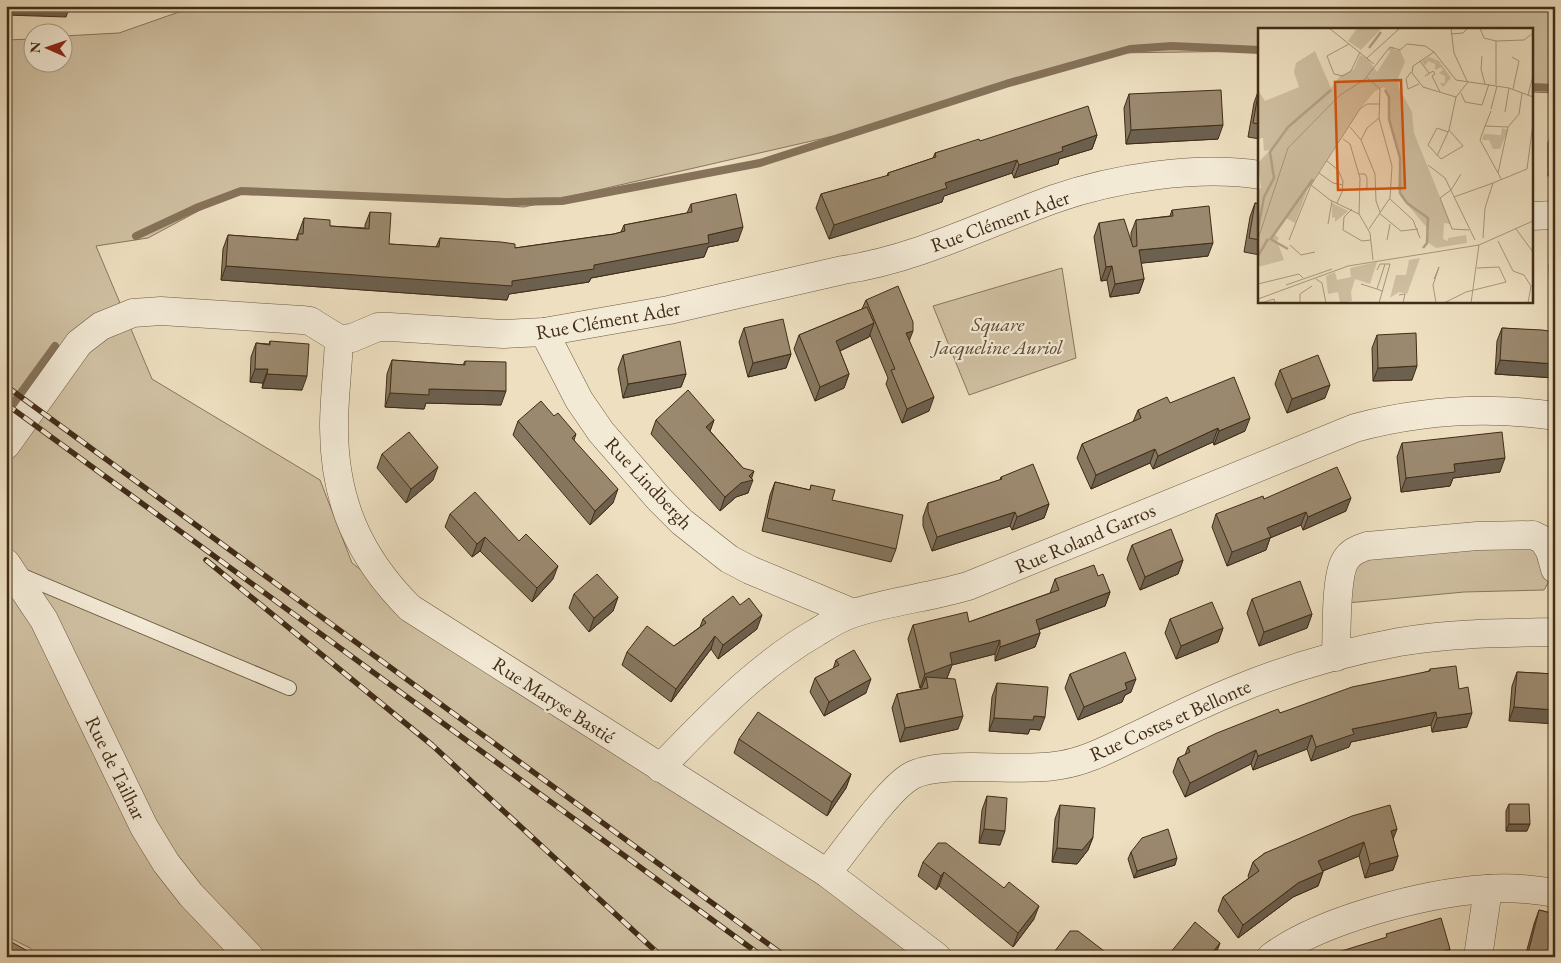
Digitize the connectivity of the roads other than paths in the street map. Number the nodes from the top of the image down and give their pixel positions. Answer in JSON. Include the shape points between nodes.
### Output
{"nodes":[{"id":1,"x":1258,"y":174,"type":"edge"},
{"id":2,"x":1555,"y":215,"type":"edge"},
{"id":3,"x":1534,"y":216,"type":"edge"},
{"id":4,"x":544,"y":332,"type":"junction"},
{"id":5,"x":339,"y":339,"type":"junction"},
{"id":6,"x":1555,"y":416,"type":"edge"},
{"id":7,"x":6,"y":445,"type":"edge"},
{"id":8,"x":10,"y":568,"type":"edge"},
{"id":9,"x":1555,"y":569,"type":"edge"},
{"id":10,"x":853,"y":613,"type":"junction"},
{"id":11,"x":1555,"y":632,"type":"edge"},
{"id":12,"x":1336,"y":657,"type":"junction"},
{"id":13,"x":289,"y":688,"type":"dead end"},
{"id":14,"x":660,"y":768,"type":"junction"},
{"id":15,"x":828,"y":873,"type":"junction"},
{"id":16,"x":1488,"y":889,"type":"junction"},
{"id":17,"x":1555,"y":893,"type":"edge"},
{"id":18,"x":250,"y":957,"type":"edge"},
{"id":19,"x":937,"y":957,"type":"edge"},
{"id":20,"x":1271,"y":957,"type":"edge"},
{"id":21,"x":1478,"y":957,"type":"edge"}],
"edges":[{"from":1,"to":4,"type":"street","name":"Rue Clément Ader","via":[[1187,173],[1105,186],[1056,198],[872,266],[669,310]]},
{"from":2,"to":3,"type":"street"},
{"from":4,"to":5,"type":"street","name":"Rue Clément Ader","via":[[502,334],[378,327]]},
{"from":4,"to":10,"type":"street","name":"Rue Lindbergh","via":[[579,400],[601,432],[682,522],[721,553],[750,570]]},
{"from":5,"to":7,"type":"street","via":[[310,321],[302,320],[160,310],[133,314],[101,326],[78,343]]},
{"from":5,"to":14,"type":"street","name":"Rue Maryse Bastié","via":[[334,426],[338,476],[342,498],[360,544],[376,571],[410,608]]},
{"from":6,"to":10,"type":"street","name":"Rue Roland Garros","via":[[1462,410],[1426,412],[1355,428],[968,586]]},
{"from":8,"to":13,"type":"lane"},
{"from":8,"to":18,"type":"street","name":"Rue de Tailhar","via":[[44,620],[144,827],[166,863],[191,895]]},
{"from":9,"to":12,"type":"street","via":[[1543,540],[1533,535],[1397,542],[1362,548],[1348,556],[1340,578]]},
{"from":10,"to":14,"type":"street","name":"Rue Roland Garros","via":[[802,640],[768,664],[732,694]]},
{"from":11,"to":12,"type":"street","name":"Rue Costes et Bellonte","via":[[1438,637],[1399,642]]},
{"from":12,"to":15,"type":"street","name":"Rue Costes et Bellonte","via":[[1237,689],[1110,748],[1062,765],[1029,769],[948,768],[911,776],[895,789]]},
{"from":14,"to":15,"type":"street","name":"Rue Maryse Bastié"},
{"from":15,"to":19,"type":"street","name":"Rue Maryse Bastié"},
{"from":16,"to":17,"type":"street","via":[[1532,889]]},
{"from":16,"to":20,"type":"street","via":[[1434,896],[1355,918],[1294,942]]},
{"from":16,"to":21,"type":"street"}]}
